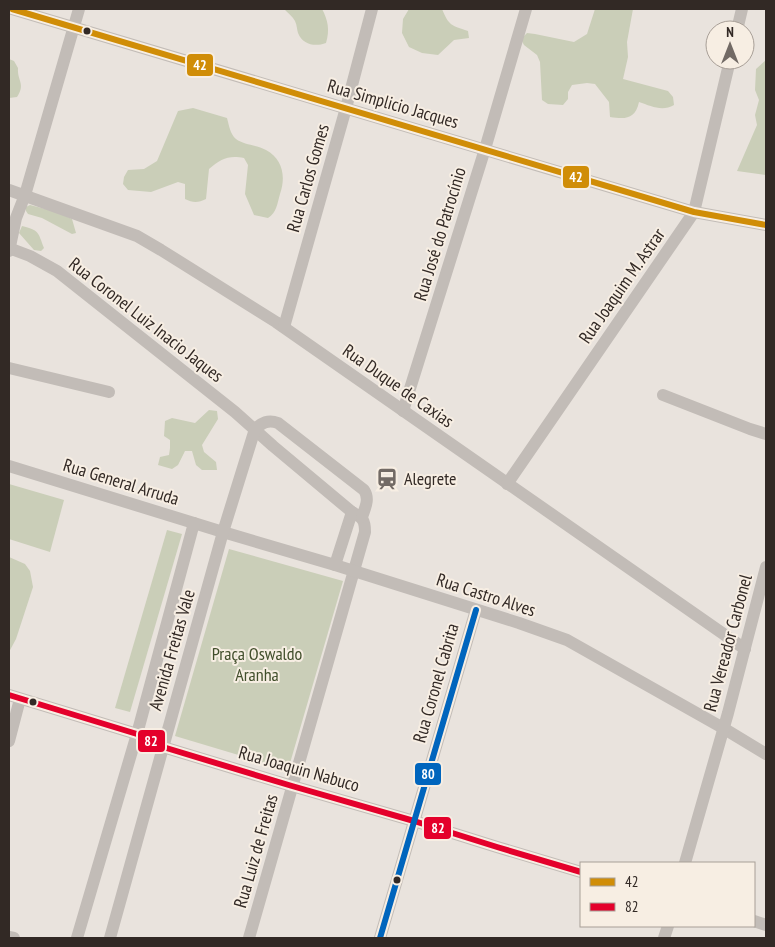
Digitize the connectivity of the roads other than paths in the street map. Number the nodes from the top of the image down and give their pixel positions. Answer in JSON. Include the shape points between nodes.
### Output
{"nodes":[{"id":1,"x":12,"y":9,"type":"edge"},
{"id":2,"x":79,"y":9,"type":"edge"},
{"id":3,"x":372,"y":9,"type":"edge"},
{"id":4,"x":526,"y":9,"type":"edge"},
{"id":5,"x":74,"y":27,"type":"junction"},
{"id":6,"x":728,"y":70,"type":"edge"},
{"id":7,"x":346,"y":108,"type":"junction"},
{"id":8,"x":485,"y":149,"type":"junction"},
{"id":9,"x":9,"y":190,"type":"edge"},
{"id":10,"x":25,"y":195,"type":"junction"},
{"id":11,"x":694,"y":212,"type":"junction"},
{"id":12,"x":766,"y":225,"type":"edge"},
{"id":13,"x":9,"y":249,"type":"edge"},
{"id":14,"x":284,"y":327,"type":"junction"},
{"id":15,"x":9,"y":368,"type":"edge"},
{"id":16,"x":109,"y":392,"type":"dead end"},
{"id":17,"x":663,"y":395,"type":"dead end"},
{"id":18,"x":403,"y":411,"type":"junction"},
{"id":19,"x":255,"y":430,"type":"junction"},
{"id":20,"x":766,"y":434,"type":"edge"},
{"id":21,"x":9,"y":466,"type":"edge"},
{"id":22,"x":507,"y":484,"type":"junction"},
{"id":23,"x":357,"y":515,"type":"junction"},
{"id":24,"x":194,"y":523,"type":"junction"},
{"id":25,"x":223,"y":532,"type":"junction"},
{"id":26,"x":335,"y":565,"type":"junction"},
{"id":27,"x":766,"y":567,"type":"edge"},
{"id":28,"x":354,"y":571,"type":"junction"},
{"id":29,"x":476,"y":610,"type":"junction"},
{"id":30,"x":745,"y":649,"type":"junction"},
{"id":31,"x":15,"y":697,"type":"edge"},
{"id":32,"x":723,"y":728,"type":"junction"},
{"id":33,"x":137,"y":734,"type":"junction"},
{"id":34,"x":9,"y":741,"type":"edge"},
{"id":35,"x":163,"y":747,"type":"junction"},
{"id":36,"x":766,"y":754,"type":"edge"},
{"id":37,"x":292,"y":786,"type":"junction"},
{"id":38,"x":414,"y":821,"type":"junction"},
{"id":39,"x":685,"y":862,"type":"edge"},
{"id":40,"x":580,"y":872,"type":"edge"},
{"id":41,"x":9,"y":937,"type":"edge"},
{"id":42,"x":14,"y":938,"type":"edge"},
{"id":43,"x":77,"y":938,"type":"edge"},
{"id":44,"x":110,"y":938,"type":"edge"},
{"id":45,"x":249,"y":938,"type":"edge"},
{"id":46,"x":380,"y":938,"type":"edge"}],
"edges":[{"from":1,"to":5,"type":"street","name":"Rua Simplicio Jacques"},
{"from":2,"to":5,"type":"street"},
{"from":3,"to":7,"type":"street","name":"Rua Carlos Gomes"},
{"from":4,"to":8,"type":"street","name":"Rua José do Patrocínio"},
{"from":5,"to":7,"type":"street","name":"Rua Simplicio Jacques"},
{"from":5,"to":10,"type":"street"},
{"from":6,"to":11,"type":"street","name":"Rua Joaquim M. Astrar"},
{"from":7,"to":8,"type":"street","name":"Rua Simplicio Jacques"},
{"from":7,"to":14,"type":"street","name":"Rua Carlos Gomes"},
{"from":8,"to":11,"type":"street","name":"Rua Simplicio Jacques"},
{"from":8,"to":18,"type":"street","name":"Rua José do Patrocínio"},
{"from":9,"to":10,"type":"street","name":"Rua Duque de Caxias"},
{"from":10,"to":13,"type":"street"},
{"from":10,"to":14,"type":"street","name":"Rua Duque de Caxias","via":[[136,236]]},
{"from":11,"to":12,"type":"street","name":"Rua Simplicio Jacques"},
{"from":11,"to":22,"type":"street","name":"Rua Joaquim M. Astrar"},
{"from":13,"to":19,"type":"street","name":"Rua Coronel Luiz Inacio Jaques","via":[[30,256],[56,271]]},
{"from":14,"to":18,"type":"street","name":"Rua Duque de Caxias"},
{"from":15,"to":16,"type":"street"},
{"from":17,"to":20,"type":"street"},
{"from":18,"to":22,"type":"street","name":"Rua Duque de Caxias"},
{"from":19,"to":23,"type":"street","name":"Rua Coronel Luiz Inacio Jaques"},
{"from":19,"to":23,"type":"street","via":[[263,422],[278,424],[364,490],[367,501]]},
{"from":19,"to":25,"type":"street","name":"Avenida Freitas Vale"},
{"from":21,"to":24,"type":"street","name":"Rua General Arruda"},
{"from":22,"to":30,"type":"street","name":"Rua Duque de Caxias"},
{"from":23,"to":26,"type":"street"},
{"from":23,"to":28,"type":"street","name":"Rua Luiz de Freitas","via":[[365,523],[365,532]]},
{"from":24,"to":25,"type":"street","name":"Rua General Arruda"},
{"from":24,"to":33,"type":"street","name":"Avenida Freitas Vale"},
{"from":25,"to":26,"type":"street","name":"Rua Castro Alves"},
{"from":25,"to":35,"type":"street","name":"Avenida Freitas Vale"},
{"from":26,"to":28,"type":"street","name":"Rua Castro Alves"},
{"from":27,"to":30,"type":"street","name":"Rua Vereador Carbonel"},
{"from":28,"to":29,"type":"street","name":"Rua Castro Alves"},
{"from":28,"to":37,"type":"street","name":"Rua Luiz de Freitas"},
{"from":29,"to":32,"type":"street","name":"Rua Castro Alves","via":[[567,640]]},
{"from":29,"to":38,"type":"street","name":"Rua Coronel Cabrita"},
{"from":30,"to":32,"type":"street","name":"Rua Vereador Carbonel"},
{"from":31,"to":33,"type":"street","name":"Rua Joaquin Nabuco"},
{"from":31,"to":34,"type":"street"},
{"from":32,"to":36,"type":"street","name":"Rua Castro Alves"},
{"from":32,"to":39,"type":"street","name":"Rua Vereador Carbonel"},
{"from":33,"to":35,"type":"street","name":"Rua Joaquin Nabuco"},
{"from":33,"to":43,"type":"street","name":"Avenida Freitas Vale"},
{"from":35,"to":37,"type":"street","name":"Rua Joaquin Nabuco"},
{"from":35,"to":44,"type":"street","name":"Avenida Freitas Vale"},
{"from":37,"to":38,"type":"street","name":"Rua Joaquin Nabuco"},
{"from":37,"to":45,"type":"street","name":"Rua Luiz de Freitas"},
{"from":38,"to":40,"type":"street","name":"Rua Joaquin Nabuco"},
{"from":38,"to":46,"type":"street","name":"Rua Coronel Cabrita"},
{"from":41,"to":42,"type":"street"}]}
